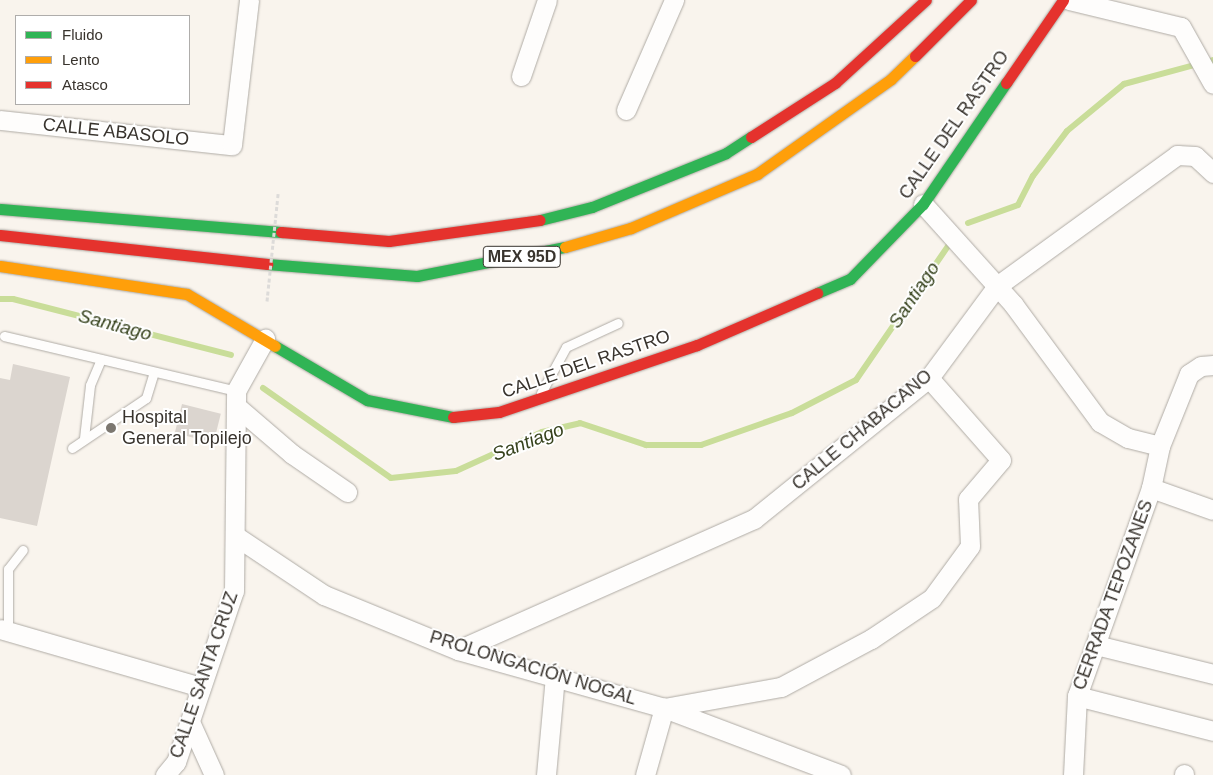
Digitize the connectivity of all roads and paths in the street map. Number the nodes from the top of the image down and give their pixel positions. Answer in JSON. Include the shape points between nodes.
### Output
{"nodes":[{"id":1,"x":249,"y":0,"type":"edge"},
{"id":2,"x":547,"y":0,"type":"edge"},
{"id":3,"x":674,"y":0,"type":"edge"},
{"id":4,"x":926,"y":0,"type":"edge"},
{"id":5,"x":971,"y":0,"type":"edge"},
{"id":6,"x":1064,"y":0,"type":"edge"},
{"id":7,"x":1069,"y":0,"type":"edge"},
{"id":8,"x":521,"y":76,"type":"dead end"},
{"id":9,"x":1210,"y":80,"type":"edge"},
{"id":10,"x":626,"y":110,"type":"dead end"},
{"id":11,"x":0,"y":120,"type":"edge"},
{"id":12,"x":1213,"y":173,"type":"edge"},
{"id":13,"x":278,"y":194,"type":"dead end"},
{"id":14,"x":922,"y":204,"type":"junction"},
{"id":15,"x":0,"y":209,"type":"edge"},
{"id":16,"x":0,"y":235,"type":"edge"},
{"id":17,"x":0,"y":266,"type":"edge"},
{"id":18,"x":997,"y":286,"type":"junction"},
{"id":19,"x":266,"y":301,"type":"dead end"},
{"id":20,"x":618,"y":323,"type":"dead end"},
{"id":21,"x":4,"y":336,"type":"dead end"},
{"id":22,"x":265,"y":339,"type":"junction"},
{"id":23,"x":101,"y":359,"type":"junction"},
{"id":24,"x":1213,"y":365,"type":"edge"},
{"id":25,"x":154,"y":372,"type":"junction"},
{"id":26,"x":929,"y":378,"type":"junction"},
{"id":27,"x":236,"y":398,"type":"junction"},
{"id":28,"x":537,"y":400,"type":"junction"},
{"id":29,"x":84,"y":438,"type":"junction"},
{"id":30,"x":1160,"y":446,"type":"junction"},
{"id":31,"x":72,"y":448,"type":"dead end"},
{"id":32,"x":1152,"y":488,"type":"junction"},
{"id":33,"x":347,"y":492,"type":"dead end"},
{"id":34,"x":1213,"y":510,"type":"edge"},
{"id":35,"x":237,"y":537,"type":"junction"},
{"id":36,"x":24,"y":550,"type":"dead end"},
{"id":37,"x":4,"y":631,"type":"edge"},
{"id":38,"x":1096,"y":645,"type":"junction"},
{"id":39,"x":458,"y":650,"type":"junction"},
{"id":40,"x":1213,"y":674,"type":"edge"},
{"id":41,"x":555,"y":676,"type":"junction"},
{"id":42,"x":201,"y":687,"type":"junction"},
{"id":43,"x":1077,"y":696,"type":"junction"},
{"id":44,"x":664,"y":708,"type":"junction"},
{"id":45,"x":190,"y":722,"type":"junction"},
{"id":46,"x":1213,"y":730,"type":"edge"},
{"id":47,"x":165,"y":775,"type":"edge"},
{"id":48,"x":214,"y":775,"type":"edge"},
{"id":49,"x":546,"y":775,"type":"edge"},
{"id":50,"x":645,"y":775,"type":"edge"},
{"id":51,"x":841,"y":775,"type":"edge"},
{"id":52,"x":1073,"y":775,"type":"edge"}],
"edges":[{"from":1,"to":11,"type":"street","name":"CALLE ABASOLO","via":[[232,145]]},
{"from":2,"to":8,"type":"street"},
{"from":3,"to":10,"type":"street"},
{"from":4,"to":15,"type":"main road","number":"MEX 95D","via":[[835,82],[726,153],[592,207],[514,226],[389,241]]},
{"from":5,"to":16,"type":"main road","number":"MEX 95D","via":[[891,79],[757,174],[631,228],[571,246],[417,276],[210,260]]},
{"from":6,"to":14,"type":"main road","name":"CALLE DEL RASTRO"},
{"from":7,"to":9,"type":"street","via":[[1181,27]]},
{"from":12,"to":18,"type":"street","name":"CALLE CHABACANO","via":[[1195,156],[1177,155]]},
{"from":13,"to":19,"type":"path","bridge":true},
{"from":14,"to":18,"type":"street"},
{"from":14,"to":28,"type":"main road","name":"CALLE DEL RASTRO","via":[[850,279],[697,346]]},
{"from":17,"to":22,"type":"main road","name":"CALLE DEL RASTRO","via":[[187,294]]},
{"from":18,"to":26,"type":"street","name":"CALLE CHABACANO"},
{"from":18,"to":30,"type":"street","via":[[1100,422],[1128,438]]},
{"from":20,"to":28,"type":"lane","via":[[566,348]]},
{"from":21,"to":23,"type":"lane"},
{"from":22,"to":27,"type":"street","name":"CALLE SANTA CRUZ"},
{"from":22,"to":28,"type":"main road","name":"CALLE DEL RASTRO","via":[[367,400],[448,417],[499,412]]},
{"from":23,"to":25,"type":"lane"},
{"from":23,"to":29,"type":"lane","via":[[90,385]]},
{"from":24,"to":30,"type":"street","name":"CERRADA TEPOZANES","via":[[1200,366],[1189,374]]},
{"from":25,"to":27,"type":"lane"},
{"from":25,"to":29,"type":"lane","via":[[146,398]]},
{"from":26,"to":39,"type":"street","name":"CALLE CHABACANO","via":[[754,519]]},
{"from":26,"to":44,"type":"street","via":[[1001,460],[968,499],[970,546],[932,598],[871,639],[782,687]]},
{"from":27,"to":33,"type":"street","via":[[292,454]]},
{"from":27,"to":35,"type":"street","name":"CALLE SANTA CRUZ"},
{"from":29,"to":31,"type":"lane"},
{"from":30,"to":32,"type":"street","name":"CERRADA TEPOZANES"},
{"from":32,"to":34,"type":"street"},
{"from":32,"to":38,"type":"street","name":"CERRADA TEPOZANES"},
{"from":35,"to":39,"type":"street","name":"PROLONGACIÓN NOGAL","via":[[324,594]]},
{"from":35,"to":42,"type":"street","name":"CALLE SANTA CRUZ","via":[[234,591]]},
{"from":36,"to":37,"type":"lane","via":[[8,569]]},
{"from":37,"to":42,"type":"street"},
{"from":38,"to":40,"type":"street"},
{"from":38,"to":43,"type":"street","name":"CERRADA TEPOZANES"},
{"from":39,"to":41,"type":"street","name":"PROLONGACIÓN NOGAL"},
{"from":41,"to":44,"type":"street","name":"PROLONGACIÓN NOGAL"},
{"from":41,"to":49,"type":"street"},
{"from":42,"to":45,"type":"street","name":"CALLE SANTA CRUZ"},
{"from":43,"to":46,"type":"street"},
{"from":43,"to":52,"type":"street","name":"CERRADA TEPOZANES"},
{"from":44,"to":50,"type":"street"},
{"from":44,"to":51,"type":"street","name":"PROLONGACIÓN NOGAL"},
{"from":45,"to":47,"type":"street","name":"CALLE SANTA CRUZ","via":[[176,762]]},
{"from":45,"to":48,"type":"street"}]}
